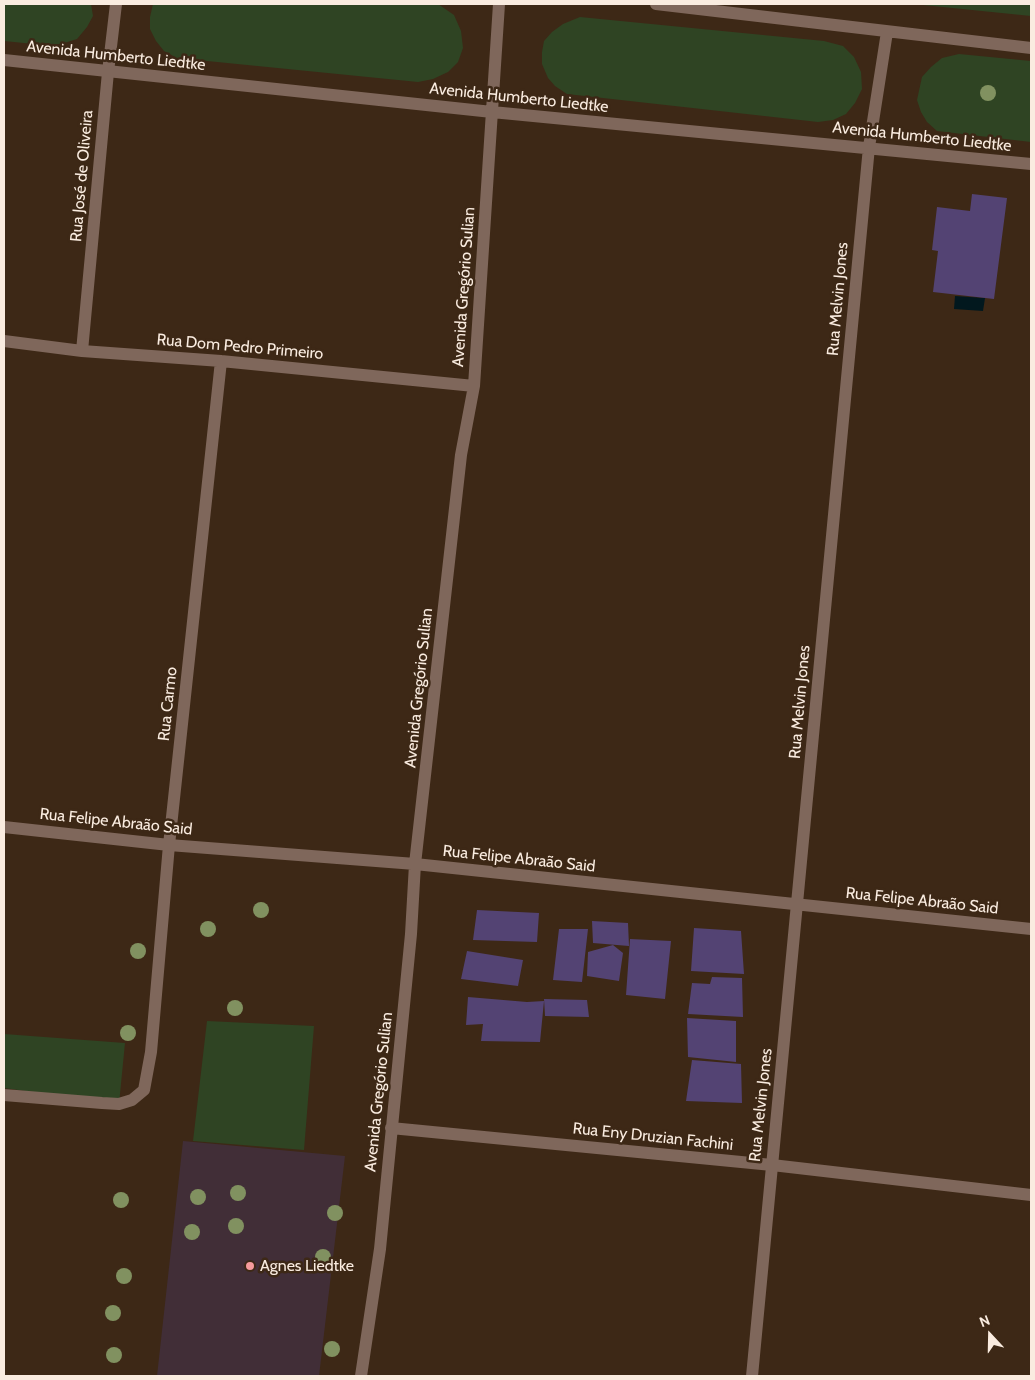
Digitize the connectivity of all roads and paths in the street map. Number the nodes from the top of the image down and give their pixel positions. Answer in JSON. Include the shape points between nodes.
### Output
{"nodes":[{"id":1,"x":116,"y":4,"type":"edge"},
{"id":2,"x":499,"y":4,"type":"edge"},
{"id":3,"x":656,"y":4,"type":"edge"},
{"id":4,"x":886,"y":32,"type":"junction"},
{"id":5,"x":1031,"y":48,"type":"edge"},
{"id":6,"x":4,"y":60,"type":"edge"},
{"id":7,"x":108,"y":72,"type":"junction"},
{"id":8,"x":492,"y":112,"type":"junction"},
{"id":9,"x":869,"y":147,"type":"junction"},
{"id":10,"x":1031,"y":164,"type":"edge"},
{"id":11,"x":4,"y":341,"type":"edge"},
{"id":12,"x":82,"y":351,"type":"junction"},
{"id":13,"x":221,"y":360,"type":"junction"},
{"id":14,"x":474,"y":386,"type":"junction"},
{"id":15,"x":4,"y":827,"type":"edge"},
{"id":16,"x":169,"y":845,"type":"junction"},
{"id":17,"x":415,"y":864,"type":"junction"},
{"id":18,"x":797,"y":904,"type":"junction"},
{"id":19,"x":1031,"y":929,"type":"edge"},
{"id":20,"x":4,"y":1095,"type":"edge"},
{"id":21,"x":391,"y":1128,"type":"junction"},
{"id":22,"x":772,"y":1165,"type":"junction"},
{"id":23,"x":1031,"y":1195,"type":"edge"},
{"id":24,"x":361,"y":1376,"type":"edge"},
{"id":25,"x":752,"y":1376,"type":"edge"}],
"edges":[{"from":1,"to":7,"type":"street","name":"Rua José de Oliveira"},
{"from":2,"to":8,"type":"street","name":"Avenida Gregório Sulian"},
{"from":3,"to":4,"type":"street"},
{"from":4,"to":5,"type":"street"},
{"from":4,"to":9,"type":"street","name":"Rua Melvin Jones"},
{"from":6,"to":7,"type":"street","name":"Avenida Humberto Liedtke"},
{"from":7,"to":8,"type":"street","name":"Avenida Humberto Liedtke"},
{"from":7,"to":12,"type":"street","name":"Rua José de Oliveira"},
{"from":8,"to":9,"type":"street","name":"Avenida Humberto Liedtke"},
{"from":8,"to":14,"type":"street","name":"Avenida Gregório Sulian"},
{"from":9,"to":10,"type":"street","name":"Avenida Humberto Liedtke"},
{"from":9,"to":18,"type":"street","name":"Rua Melvin Jones"},
{"from":11,"to":12,"type":"street","name":"Rua Dom Pedro Primeiro"},
{"from":12,"to":13,"type":"street","name":"Rua Dom Pedro Primeiro"},
{"from":13,"to":14,"type":"street","name":"Rua Dom Pedro Primeiro"},
{"from":13,"to":16,"type":"street","name":"Rua Carmo"},
{"from":14,"to":17,"type":"street","name":"Avenida Gregório Sulian","via":[[461,455]]},
{"from":15,"to":16,"type":"street","name":"Rua Felipe Abraão Said"},
{"from":16,"to":17,"type":"street","name":"Rua Felipe Abraão Said"},
{"from":16,"to":20,"type":"street","name":"Rua Carmo","via":[[144,1090],[132,1100],[119,1104]]},
{"from":17,"to":18,"type":"street","name":"Rua Felipe Abraão Said"},
{"from":17,"to":21,"type":"street","name":"Avenida Gregório Sulian"},
{"from":18,"to":19,"type":"street","name":"Rua Felipe Abraão Said"},
{"from":18,"to":22,"type":"street","name":"Rua Melvin Jones"},
{"from":21,"to":22,"type":"street","name":"Rua Eny Druzian Fachini"},
{"from":21,"to":24,"type":"street","name":"Avenida Gregório Sulian","via":[[380,1249]]},
{"from":22,"to":23,"type":"street","name":"Rua Eny Druzian Fachini"},
{"from":22,"to":25,"type":"street","name":"Rua Melvin Jones"}]}
